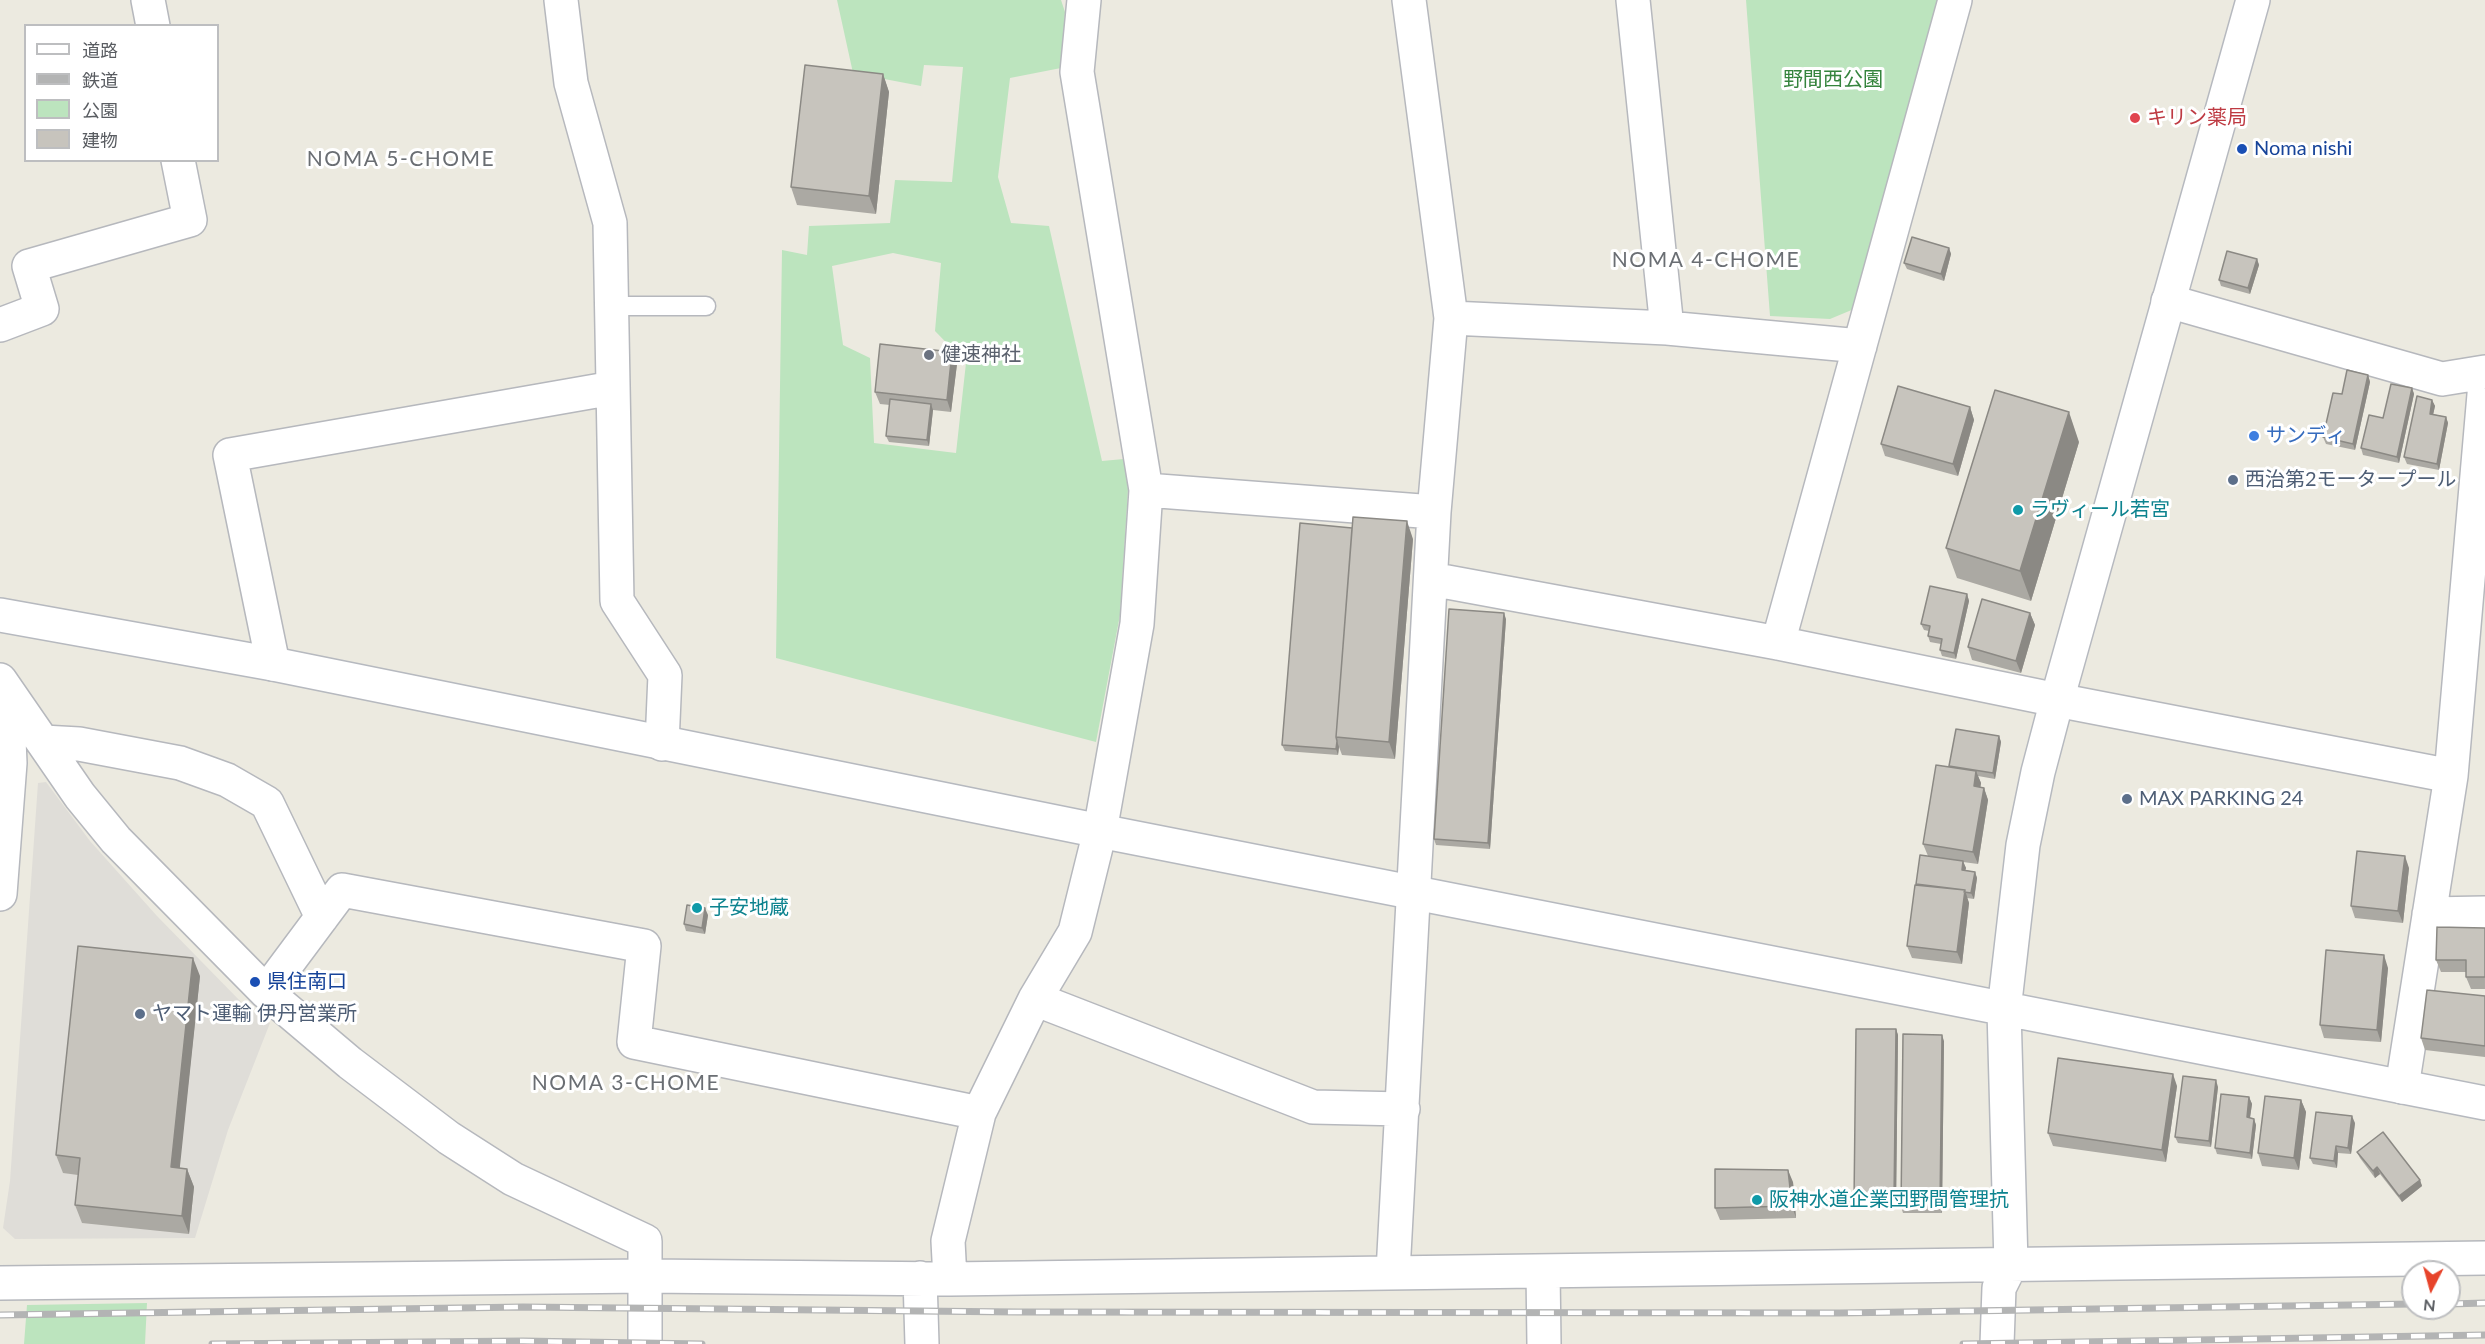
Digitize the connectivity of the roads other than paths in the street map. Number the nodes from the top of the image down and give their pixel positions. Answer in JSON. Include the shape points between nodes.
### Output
{"nodes":[{"id":1,"x":148,"y":0,"type":"edge"},
{"id":2,"x":561,"y":0,"type":"edge"},
{"id":3,"x":1084,"y":0,"type":"edge"},
{"id":4,"x":1409,"y":0,"type":"edge"},
{"id":5,"x":1633,"y":0,"type":"edge"},
{"id":6,"x":1955,"y":0,"type":"edge"},
{"id":7,"x":2253,"y":0,"type":"edge"},
{"id":8,"x":153,"y":24,"type":"edge"},
{"id":9,"x":178,"y":162,"type":"edge"},
{"id":10,"x":2168,"y":301,"type":"junction"},
{"id":11,"x":613,"y":306,"type":"junction"},
{"id":12,"x":705,"y":306,"type":"dead end"},
{"id":13,"x":1451,"y":318,"type":"junction"},
{"id":14,"x":0,"y":325,"type":"edge"},
{"id":15,"x":1667,"y":328,"type":"junction"},
{"id":16,"x":1860,"y":346,"type":"junction"},
{"id":17,"x":2485,"y":372,"type":"edge"},
{"id":18,"x":2485,"y":383,"type":"edge"},
{"id":19,"x":613,"y":388,"type":"junction"},
{"id":20,"x":1146,"y":490,"type":"junction"},
{"id":21,"x":1434,"y":512,"type":"junction"},
{"id":22,"x":1431,"y":579,"type":"junction"},
{"id":23,"x":0,"y":615,"type":"edge"},
{"id":24,"x":1778,"y":643,"type":"junction"},
{"id":25,"x":273,"y":664,"type":"junction"},
{"id":26,"x":3,"y":686,"type":"edge"},
{"id":27,"x":2057,"y":700,"type":"junction"},
{"id":28,"x":43,"y":742,"type":"junction"},
{"id":29,"x":663,"y":744,"type":"junction"},
{"id":30,"x":2451,"y":776,"type":"junction"},
{"id":31,"x":1100,"y":831,"type":"junction"},
{"id":32,"x":1415,"y":893,"type":"junction"},
{"id":33,"x":0,"y":894,"type":"edge"},
{"id":34,"x":2485,"y":913,"type":"edge"},
{"id":35,"x":2429,"y":914,"type":"junction"},
{"id":36,"x":322,"y":917,"type":"junction"},
{"id":37,"x":266,"y":992,"type":"junction"},
{"id":38,"x":1035,"y":999,"type":"junction"},
{"id":39,"x":2004,"y":1010,"type":"junction"},
{"id":40,"x":2402,"y":1087,"type":"junction"},
{"id":41,"x":2485,"y":1103,"type":"edge"},
{"id":42,"x":1403,"y":1109,"type":"junction"},
{"id":43,"x":979,"y":1113,"type":"junction"},
{"id":44,"x":2485,"y":1258,"type":"edge"},
{"id":45,"x":2011,"y":1264,"type":"junction"},
{"id":46,"x":1543,"y":1271,"type":"junction"},
{"id":47,"x":1393,"y":1272,"type":"junction"},
{"id":48,"x":646,"y":1276,"type":"junction"},
{"id":49,"x":935,"y":1278,"type":"junction"},
{"id":50,"x":0,"y":1283,"type":"edge"},
{"id":51,"x":645,"y":1344,"type":"edge"},
{"id":52,"x":922,"y":1344,"type":"edge"},
{"id":53,"x":1544,"y":1344,"type":"edge"},
{"id":54,"x":1997,"y":1344,"type":"edge"},
{"id":55,"x":2018,"y":1344,"type":"edge"}],
"edges":[{"from":1,"to":8,"type":"street"},
{"from":2,"to":11,"type":"street","via":[[571,83],[610,224]]},
{"from":3,"to":20,"type":"street","via":[[1077,72]]},
{"from":4,"to":13,"type":"street"},
{"from":5,"to":15,"type":"street"},
{"from":6,"to":16,"type":"street"},
{"from":7,"to":10,"type":"street"},
{"from":9,"to":14,"type":"street","via":[[190,220],[29,266],[42,309]]},
{"from":10,"to":17,"type":"street","via":[[2442,379]]},
{"from":10,"to":27,"type":"street"},
{"from":11,"to":12,"type":"lane"},
{"from":11,"to":19,"type":"street"},
{"from":13,"to":15,"type":"street"},
{"from":13,"to":21,"type":"street"},
{"from":15,"to":16,"type":"street"},
{"from":16,"to":24,"type":"street"},
{"from":18,"to":30,"type":"street"},
{"from":19,"to":25,"type":"street","via":[[230,455]]},
{"from":19,"to":29,"type":"street","via":[[617,601],[665,675]]},
{"from":20,"to":21,"type":"street"},
{"from":20,"to":31,"type":"street","via":[[1137,624]]},
{"from":21,"to":22,"type":"street"},
{"from":22,"to":24,"type":"street"},
{"from":22,"to":32,"type":"street"},
{"from":23,"to":25,"type":"street"},
{"from":24,"to":27,"type":"street"},
{"from":25,"to":29,"type":"street"},
{"from":26,"to":28,"type":"street"},
{"from":26,"to":33,"type":"street","via":[[10,763]]},
{"from":27,"to":30,"type":"street"},
{"from":27,"to":39,"type":"street","via":[[2023,845]]},
{"from":28,"to":36,"type":"street","via":[[79,744],[180,763],[227,780],[267,803]]},
{"from":28,"to":37,"type":"street","via":[[116,840]]},
{"from":29,"to":31,"type":"street"},
{"from":30,"to":35,"type":"street"},
{"from":31,"to":32,"type":"street"},
{"from":31,"to":38,"type":"street","via":[[1075,932]]},
{"from":32,"to":39,"type":"street"},
{"from":32,"to":42,"type":"street"},
{"from":34,"to":35,"type":"street"},
{"from":35,"to":40,"type":"street"},
{"from":36,"to":37,"type":"street"},
{"from":36,"to":43,"type":"street","via":[[342,890],[644,946],[634,1041]]},
{"from":37,"to":48,"type":"street","via":[[350,1063],[449,1138],[513,1179],[645,1241]]},
{"from":38,"to":42,"type":"street","via":[[1313,1107]]},
{"from":38,"to":43,"type":"street"},
{"from":39,"to":40,"type":"street"},
{"from":39,"to":45,"type":"street"},
{"from":40,"to":41,"type":"street"},
{"from":42,"to":47,"type":"street"},
{"from":43,"to":49,"type":"street","via":[[948,1242]]},
{"from":44,"to":45,"type":"street"},
{"from":45,"to":46,"type":"street"},
{"from":45,"to":54,"type":"street","via":[[1999,1288]]},
{"from":45,"to":55,"type":"street","via":[[2021,1289]]},
{"from":46,"to":47,"type":"street"},
{"from":46,"to":53,"type":"street"},
{"from":47,"to":49,"type":"street"},
{"from":48,"to":49,"type":"street"},
{"from":48,"to":50,"type":"street"},
{"from":48,"to":51,"type":"street"},
{"from":49,"to":52,"type":"street"}]}
